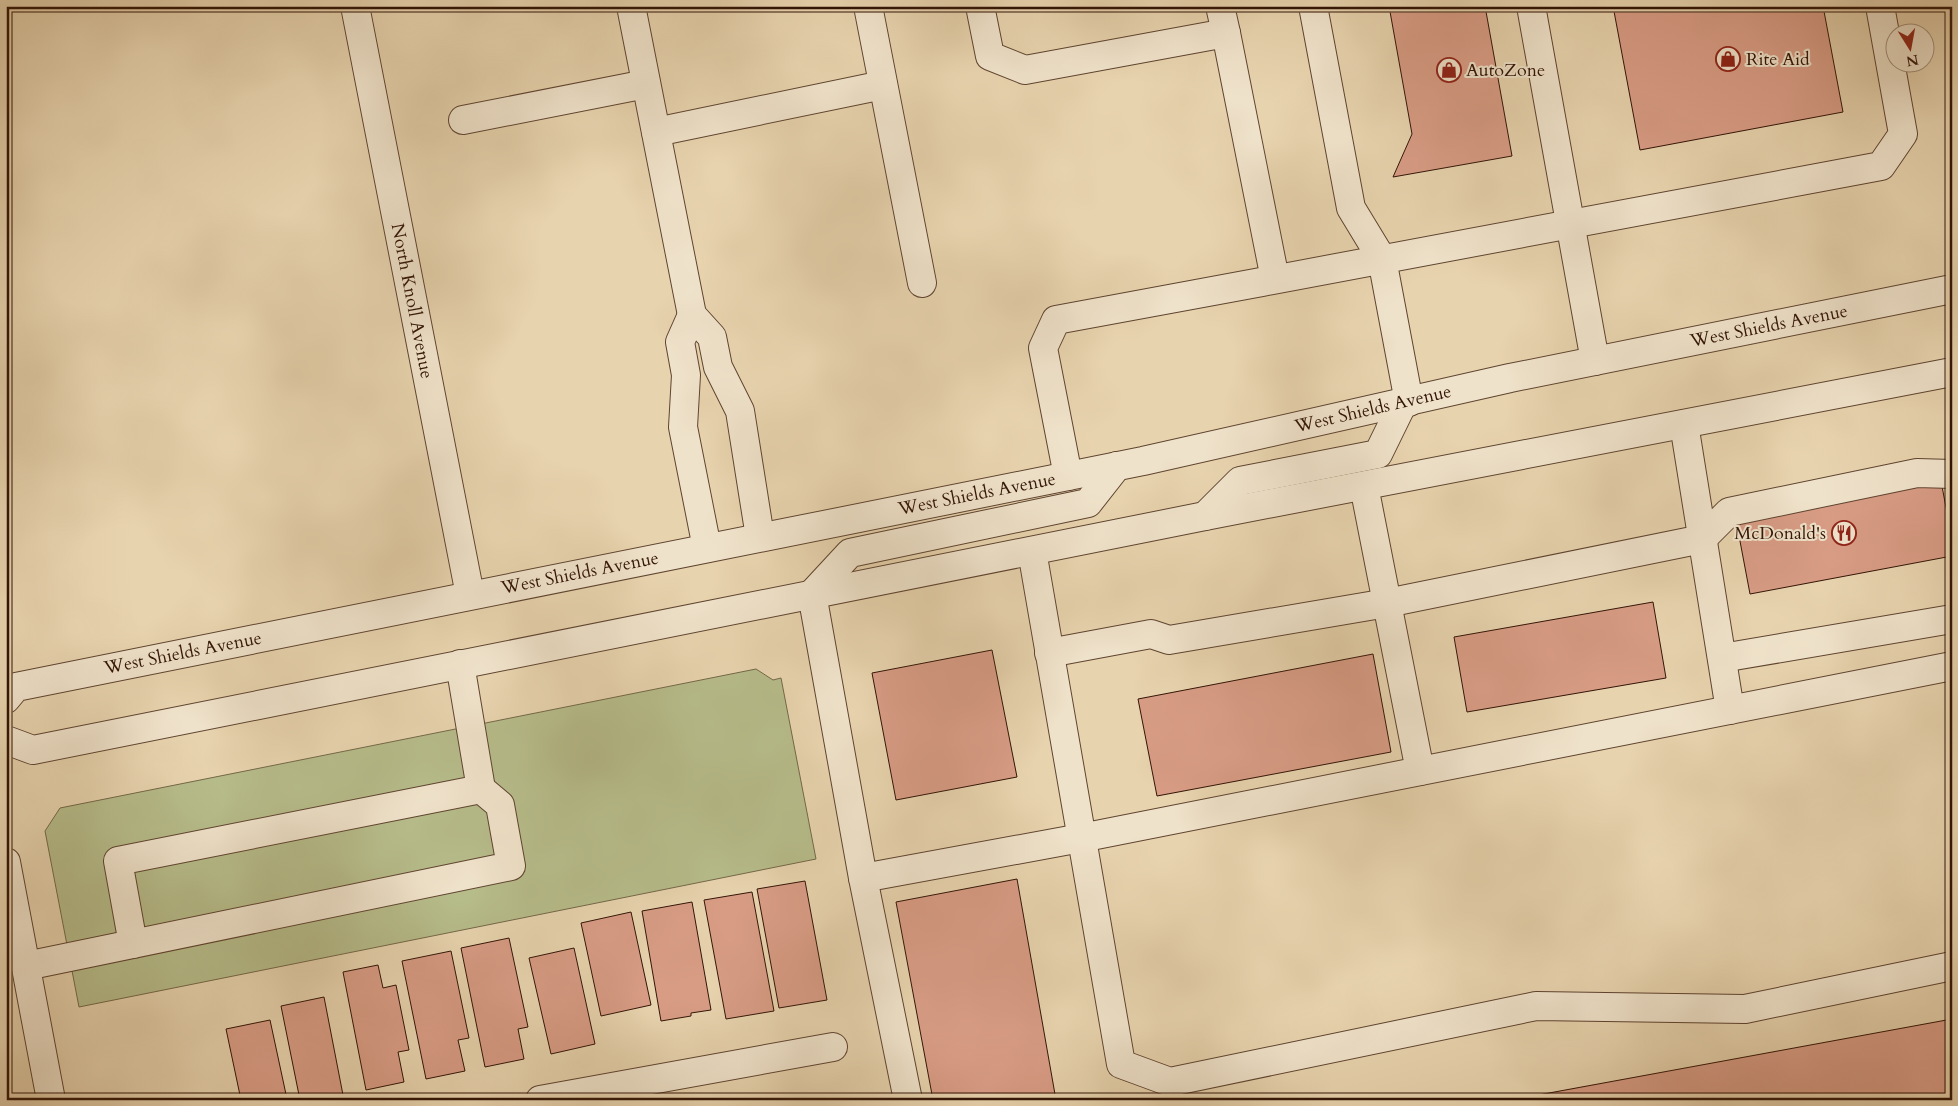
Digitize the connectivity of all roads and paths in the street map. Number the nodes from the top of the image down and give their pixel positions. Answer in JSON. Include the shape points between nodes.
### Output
{"nodes":[{"id":1,"x":355,"y":6,"type":"edge"},
{"id":2,"x":631,"y":6,"type":"edge"},
{"id":3,"x":868,"y":6,"type":"edge"},
{"id":4,"x":980,"y":6,"type":"edge"},
{"id":5,"x":1220,"y":6,"type":"edge"},
{"id":6,"x":1313,"y":6,"type":"edge"},
{"id":7,"x":1531,"y":6,"type":"edge"},
{"id":8,"x":1880,"y":6,"type":"edge"},
{"id":9,"x":1226,"y":33,"type":"junction"},
{"id":10,"x":646,"y":84,"type":"junction"},
{"id":11,"x":883,"y":85,"type":"junction"},
{"id":12,"x":463,"y":120,"type":"dead end"},
{"id":13,"x":656,"y":132,"type":"junction"},
{"id":14,"x":1571,"y":226,"type":"junction"},
{"id":15,"x":1382,"y":259,"type":"junction"},
{"id":16,"x":1275,"y":279,"type":"junction"},
{"id":17,"x":922,"y":283,"type":"dead end"},
{"id":18,"x":1952,"y":289,"type":"edge"},
{"id":19,"x":692,"y":315,"type":"junction"},
{"id":20,"x":1595,"y":361,"type":"junction"},
{"id":21,"x":1952,"y":372,"type":"edge"},
{"id":22,"x":1406,"y":402,"type":"junction"},
{"id":23,"x":1684,"y":424,"type":"junction"},
{"id":24,"x":1117,"y":466,"type":"junction"},
{"id":25,"x":1952,"y":474,"type":"edge"},
{"id":26,"x":1068,"y":476,"type":"junction"},
{"id":27,"x":1364,"y":486,"type":"junction"},
{"id":28,"x":1205,"y":516,"type":"junction"},
{"id":29,"x":760,"y":538,"type":"junction"},
{"id":30,"x":1702,"y":539,"type":"junction"},
{"id":31,"x":707,"y":548,"type":"junction"},
{"id":32,"x":1032,"y":551,"type":"junction"},
{"id":33,"x":812,"y":594,"type":"junction"},
{"id":34,"x":470,"y":595,"type":"junction"},
{"id":35,"x":1387,"y":603,"type":"junction"},
{"id":36,"x":1952,"y":619,"type":"edge"},
{"id":37,"x":1049,"y":653,"type":"junction"},
{"id":38,"x":1722,"y":658,"type":"junction"},
{"id":39,"x":460,"y":664,"type":"junction"},
{"id":40,"x":1952,"y":666,"type":"edge"},
{"id":41,"x":6,"y":700,"type":"edge"},
{"id":42,"x":1730,"y":710,"type":"junction"},
{"id":43,"x":6,"y":740,"type":"edge"},
{"id":44,"x":1420,"y":771,"type":"junction"},
{"id":45,"x":481,"y":789,"type":"junction"},
{"id":46,"x":1081,"y":838,"type":"junction"},
{"id":47,"x":6,"y":862,"type":"edge"},
{"id":48,"x":864,"y":878,"type":"junction"},
{"id":49,"x":133,"y":944,"type":"junction"},
{"id":50,"x":26,"y":966,"type":"junction"},
{"id":51,"x":1952,"y":966,"type":"edge"},
{"id":52,"x":833,"y":1047,"type":"dead end"},
{"id":53,"x":648,"y":1090,"type":"edge"},
{"id":54,"x":52,"y":1100,"type":"edge"},
{"id":55,"x":540,"y":1100,"type":"edge"},
{"id":56,"x":908,"y":1100,"type":"edge"}],
"edges":[{"from":1,"to":34,"type":"street","name":"North Knoll Avenue"},
{"from":2,"to":10,"type":"street"},
{"from":3,"to":11,"type":"street"},
{"from":4,"to":9,"type":"street","via":[[990,56],[1025,70]]},
{"from":5,"to":9,"type":"street"},
{"from":6,"to":15,"type":"street","via":[[1351,208]]},
{"from":7,"to":14,"type":"street"},
{"from":8,"to":14,"type":"street","via":[[1903,134],[1880,166]]},
{"from":9,"to":16,"type":"street"},
{"from":10,"to":12,"type":"street"},
{"from":10,"to":13,"type":"street"},
{"from":11,"to":13,"type":"street"},
{"from":11,"to":17,"type":"street"},
{"from":13,"to":19,"type":"street"},
{"from":14,"to":15,"type":"street"},
{"from":14,"to":20,"type":"street"},
{"from":15,"to":16,"type":"street"},
{"from":15,"to":22,"type":"street"},
{"from":16,"to":26,"type":"street","via":[[1056,320],[1043,348]]},
{"from":18,"to":20,"type":"street","name":"West Shields Avenue"},
{"from":19,"to":29,"type":"street","via":[[712,337],[718,368],[740,411]]},
{"from":19,"to":31,"type":"street","via":[[680,342],[686,375],[683,427]]},
{"from":20,"to":22,"type":"street","name":"West Shields Avenue"},
{"from":21,"to":23,"type":"street"},
{"from":22,"to":24,"type":"street","name":"West Shields Avenue"},
{"from":22,"to":28,"type":"street","via":[[1378,454],[1240,482]]},
{"from":23,"to":27,"type":"street"},
{"from":23,"to":30,"type":"street"},
{"from":24,"to":26,"type":"street","name":"West Shields Avenue"},
{"from":24,"to":33,"type":"street","via":[[1088,503],[850,553]]},
{"from":25,"to":30,"type":"street","via":[[1918,473],[1729,512]]},
{"from":26,"to":29,"type":"street","name":"West Shields Avenue"},
{"from":27,"to":28,"type":"street"},
{"from":27,"to":35,"type":"street"},
{"from":28,"to":32,"type":"street"},
{"from":29,"to":31,"type":"street","name":"West Shields Avenue"},
{"from":30,"to":35,"type":"street"},
{"from":30,"to":38,"type":"street"},
{"from":31,"to":34,"type":"street","name":"West Shields Avenue"},
{"from":32,"to":33,"type":"street"},
{"from":32,"to":37,"type":"street"},
{"from":33,"to":39,"type":"street"},
{"from":33,"to":48,"type":"street"},
{"from":34,"to":41,"type":"street","name":"West Shields Avenue","via":[[16,687]]},
{"from":35,"to":37,"type":"street","via":[[1169,640],[1150,634]]},
{"from":35,"to":44,"type":"street"},
{"from":36,"to":38,"type":"street"},
{"from":37,"to":46,"type":"street"},
{"from":38,"to":42,"type":"street"},
{"from":39,"to":43,"type":"street","via":[[33,750]]},
{"from":39,"to":45,"type":"street"},
{"from":40,"to":42,"type":"street"},
{"from":42,"to":44,"type":"street"},
{"from":44,"to":46,"type":"street"},
{"from":45,"to":49,"type":"street","via":[[118,862]]},
{"from":45,"to":49,"type":"street","via":[[500,805],[511,866]]},
{"from":46,"to":48,"type":"street"},
{"from":46,"to":51,"type":"street","via":[[1121,1064],[1170,1082],[1536,1006],[1745,1009]]},
{"from":47,"to":50,"type":"street"},
{"from":48,"to":56,"type":"street"},
{"from":49,"to":50,"type":"street"},
{"from":50,"to":54,"type":"street"},
{"from":52,"to":53,"type":"street"},
{"from":53,"to":55,"type":"street"}]}
